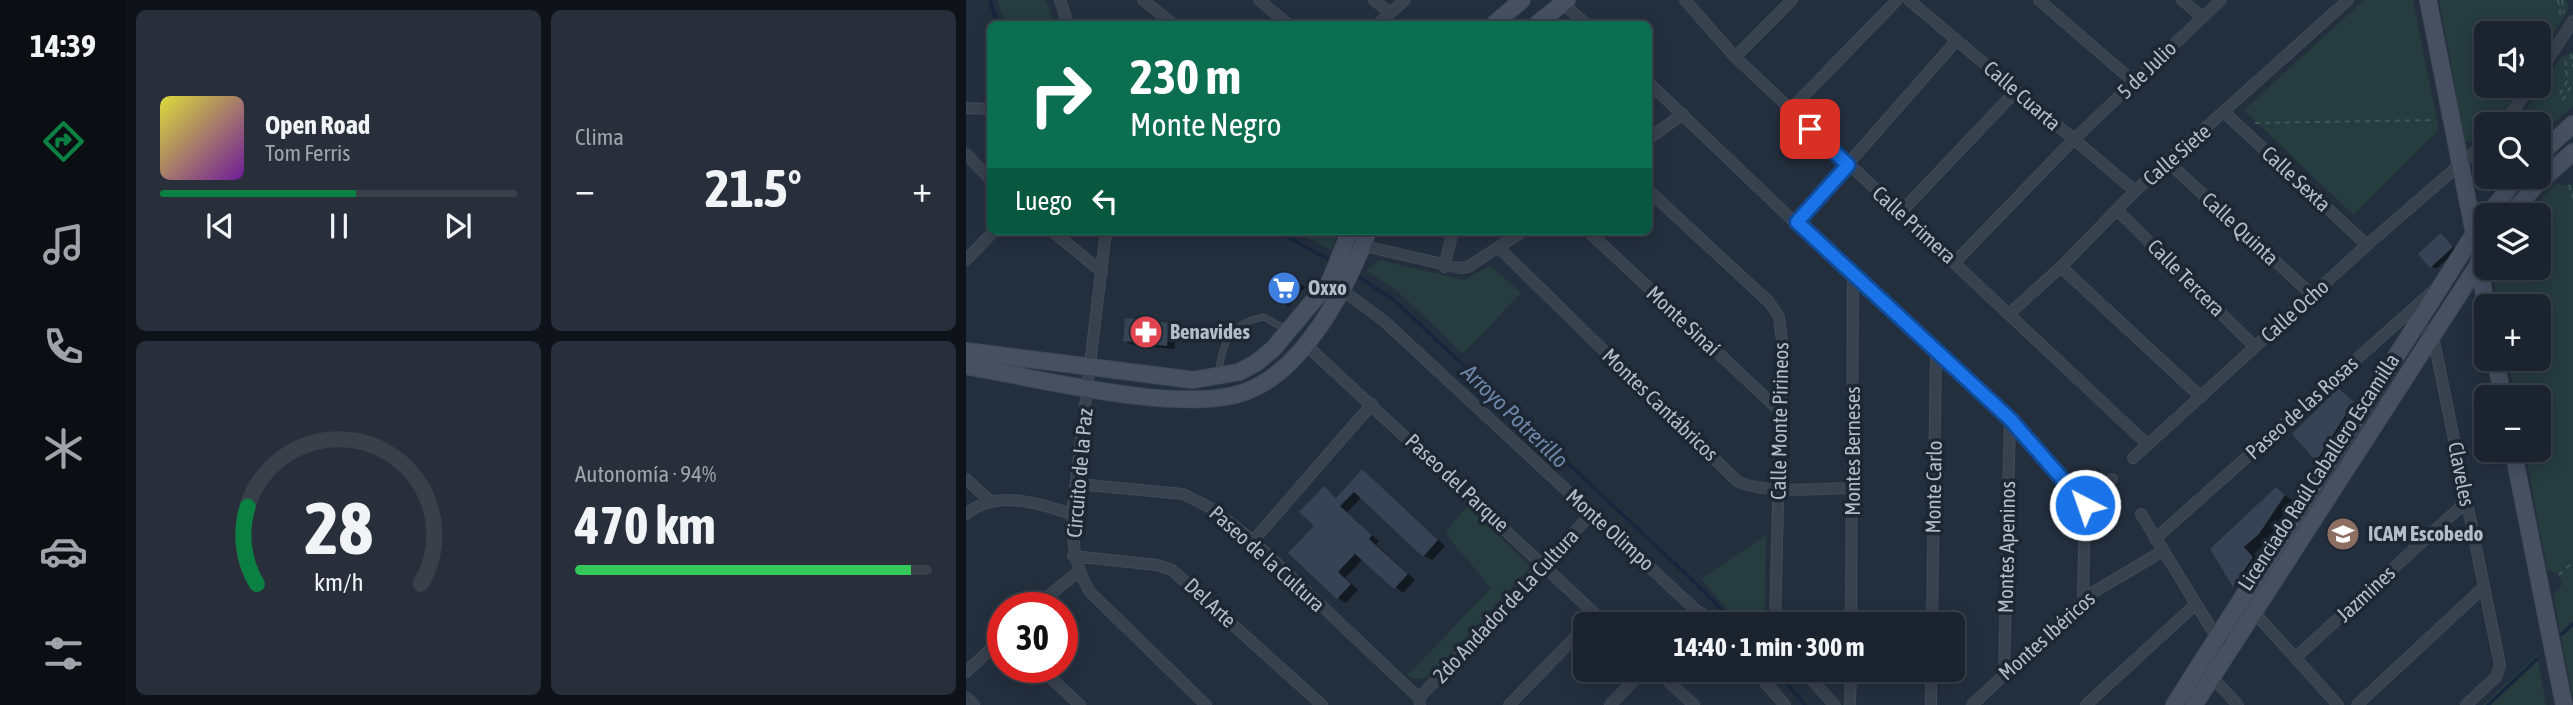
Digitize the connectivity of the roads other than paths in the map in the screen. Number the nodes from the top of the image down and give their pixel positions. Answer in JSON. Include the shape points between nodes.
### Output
{"nodes":[{"id":1,"x":1060,"y":0,"type":"edge"},
{"id":2,"x":1143,"y":0,"type":"edge"},
{"id":3,"x":1259,"y":0,"type":"edge"},
{"id":4,"x":1374,"y":0,"type":"edge"},
{"id":5,"x":1405,"y":0,"type":"edge"},
{"id":6,"x":1522,"y":0,"type":"edge"},
{"id":7,"x":1685,"y":0,"type":"edge"},
{"id":8,"x":1792,"y":0,"type":"edge"},
{"id":9,"x":1898,"y":0,"type":"edge"},
{"id":10,"x":1909,"y":0,"type":"edge"},
{"id":11,"x":2039,"y":0,"type":"edge"},
{"id":12,"x":2182,"y":0,"type":"edge"},
{"id":13,"x":2221,"y":0,"type":"edge"},
{"id":14,"x":2348,"y":0,"type":"edge"},
{"id":15,"x":2428,"y":0,"type":"edge"},
{"id":16,"x":1563,"y":1,"type":"edge"},
{"id":17,"x":1390,"y":13,"type":"junction"},
{"id":18,"x":2202,"y":17,"type":"junction"},
{"id":19,"x":2567,"y":20,"type":"edge"},
{"id":20,"x":1067,"y":21,"type":"edge"},
{"id":21,"x":1169,"y":21,"type":"edge"},
{"id":22,"x":1284,"y":21,"type":"edge"},
{"id":23,"x":1381,"y":21,"type":"edge"},
{"id":24,"x":1498,"y":21,"type":"edge"},
{"id":25,"x":1540,"y":21,"type":"edge"},
{"id":26,"x":1583,"y":21,"type":"edge"},
{"id":27,"x":1957,"y":40,"type":"junction"},
{"id":28,"x":2551,"y":50,"type":"edge"},
{"id":29,"x":1735,"y":57,"type":"junction"},
{"id":30,"x":2134,"y":82,"type":"junction"},
{"id":31,"x":1652,"y":86,"type":"edge"},
{"id":32,"x":2016,"y":91,"type":"junction"},
{"id":33,"x":966,"y":108,"type":"edge"},
{"id":34,"x":987,"y":108,"type":"edge"},
{"id":35,"x":1790,"y":110,"type":"junction"},
{"id":36,"x":2225,"y":113,"type":"junction"},
{"id":37,"x":1683,"y":114,"type":"junction"},
{"id":38,"x":2573,"y":124,"type":"edge"},
{"id":39,"x":1652,"y":136,"type":"edge"},
{"id":40,"x":2073,"y":140,"type":"junction"},
{"id":41,"x":2551,"y":144,"type":"edge"},
{"id":42,"x":2573,"y":152,"type":"edge"},
{"id":43,"x":2474,"y":153,"type":"edge"},
{"id":44,"x":966,"y":154,"type":"edge"},
{"id":45,"x":2169,"y":163,"type":"junction"},
{"id":46,"x":1848,"y":165,"type":"junction"},
{"id":47,"x":2459,"y":166,"type":"junction"},
{"id":48,"x":987,"y":176,"type":"edge"},
{"id":49,"x":2508,"y":189,"type":"edge"},
{"id":50,"x":2135,"y":191,"type":"junction"},
{"id":51,"x":1652,"y":194,"type":"edge"},
{"id":52,"x":2497,"y":203,"type":"edge"},
{"id":53,"x":2521,"y":203,"type":"edge"},
{"id":54,"x":2117,"y":210,"type":"junction"},
{"id":55,"x":1900,"y":213,"type":"junction"},
{"id":56,"x":1797,"y":222,"type":"junction"},
{"id":57,"x":2474,"y":234,"type":"joint"},
{"id":58,"x":990,"y":235,"type":"edge"},
{"id":59,"x":1057,"y":235,"type":"edge"},
{"id":60,"x":1106,"y":235,"type":"edge"},
{"id":61,"x":1452,"y":235,"type":"edge"},
{"id":62,"x":1517,"y":235,"type":"edge"},
{"id":63,"x":1592,"y":235,"type":"edge"},
{"id":64,"x":2367,"y":244,"type":"junction"},
{"id":65,"x":1354,"y":245,"type":"edge"},
{"id":66,"x":1499,"y":248,"type":"junction"},
{"id":67,"x":968,"y":255,"type":"edge"},
{"id":68,"x":1955,"y":262,"type":"junction"},
{"id":69,"x":1444,"y":267,"type":"junction"},
{"id":70,"x":2061,"y":267,"type":"junction"},
{"id":71,"x":1102,"y":272,"type":"junction"},
{"id":72,"x":2474,"y":272,"type":"edge"},
{"id":73,"x":1853,"y":278,"type":"junction"},
{"id":74,"x":2448,"y":278,"type":"junction"},
{"id":75,"x":1339,"y":281,"type":"junction"},
{"id":76,"x":2312,"y":295,"type":"junction"},
{"id":77,"x":2009,"y":314,"type":"junction"},
{"id":78,"x":2417,"y":325,"type":"junction"},
{"id":79,"x":1289,"y":332,"type":"junction"},
{"id":80,"x":2434,"y":336,"type":"junction"},
{"id":81,"x":1305,"y":344,"type":"junction"},
{"id":82,"x":2255,"y":347,"type":"junction"},
{"id":83,"x":1936,"y":349,"type":"junction"},
{"id":84,"x":966,"y":351,"type":"edge"},
{"id":85,"x":966,"y":366,"type":"edge"},
{"id":86,"x":1091,"y":366,"type":"junction"},
{"id":87,"x":1218,"y":378,"type":"junction"},
{"id":88,"x":1087,"y":388,"type":"junction"},
{"id":89,"x":2201,"y":397,"type":"junction"},
{"id":90,"x":1372,"y":404,"type":"junction"},
{"id":91,"x":1779,"y":410,"type":"junction"},
{"id":92,"x":2010,"y":419,"type":"junction"},
{"id":93,"x":2148,"y":445,"type":"junction"},
{"id":94,"x":2133,"y":458,"type":"dead end"},
{"id":95,"x":2515,"y":462,"type":"edge"},
{"id":96,"x":966,"y":479,"type":"edge"},
{"id":97,"x":2112,"y":479,"type":"dead end"},
{"id":98,"x":1077,"y":484,"type":"junction"},
{"id":99,"x":1780,"y":488,"type":"junction"},
{"id":100,"x":1853,"y":488,"type":"junction"},
{"id":101,"x":990,"y":501,"type":"junction"},
{"id":102,"x":2467,"y":501,"type":"junction"},
{"id":103,"x":2085,"y":505,"type":"junction"},
{"id":104,"x":1592,"y":513,"type":"junction"},
{"id":105,"x":966,"y":514,"type":"edge"},
{"id":106,"x":1072,"y":514,"type":"junction"},
{"id":107,"x":2141,"y":514,"type":"dead end"},
{"id":108,"x":2155,"y":539,"type":"junction"},
{"id":109,"x":1253,"y":541,"type":"junction"},
{"id":110,"x":2163,"y":551,"type":"junction"},
{"id":111,"x":1073,"y":556,"type":"junction"},
{"id":112,"x":1544,"y":565,"type":"junction"},
{"id":113,"x":1078,"y":572,"type":"junction"},
{"id":114,"x":2484,"y":587,"type":"junction"},
{"id":115,"x":1053,"y":592,"type":"edge"},
{"id":116,"x":2083,"y":601,"type":"junction"},
{"id":117,"x":2196,"y":604,"type":"junction"},
{"id":118,"x":2253,"y":611,"type":"junction"},
{"id":119,"x":1593,"y":612,"type":"edge"},
{"id":120,"x":1701,"y":612,"type":"edge"},
{"id":121,"x":1775,"y":612,"type":"edge"},
{"id":122,"x":1851,"y":612,"type":"edge"},
{"id":123,"x":1932,"y":612,"type":"edge"},
{"id":124,"x":1573,"y":639,"type":"edge"},
{"id":125,"x":2224,"y":642,"type":"junction"},
{"id":126,"x":987,"y":653,"type":"edge"},
{"id":127,"x":2295,"y":658,"type":"junction"},
{"id":128,"x":966,"y":672,"type":"edge"},
{"id":129,"x":2004,"y":676,"type":"junction"},
{"id":130,"x":2212,"y":677,"type":"junction"},
{"id":131,"x":1632,"y":682,"type":"edge"},
{"id":132,"x":1669,"y":682,"type":"edge"},
{"id":133,"x":1765,"y":682,"type":"edge"},
{"id":134,"x":1813,"y":682,"type":"edge"},
{"id":135,"x":1851,"y":682,"type":"edge"},
{"id":136,"x":1931,"y":682,"type":"edge"},
{"id":137,"x":1057,"y":683,"type":"edge"},
{"id":138,"x":966,"y":697,"type":"edge"},
{"id":139,"x":1420,"y":702,"type":"edge"},
{"id":140,"x":974,"y":705,"type":"edge"},
{"id":141,"x":1080,"y":705,"type":"edge"},
{"id":142,"x":1206,"y":705,"type":"edge"},
{"id":143,"x":1322,"y":705,"type":"edge"},
{"id":144,"x":1509,"y":705,"type":"edge"},
{"id":145,"x":1610,"y":705,"type":"edge"},
{"id":146,"x":1694,"y":705,"type":"edge"},
{"id":147,"x":1785,"y":705,"type":"edge"},
{"id":148,"x":1835,"y":705,"type":"edge"},
{"id":149,"x":1850,"y":705,"type":"edge"},
{"id":150,"x":1931,"y":705,"type":"edge"},
{"id":151,"x":1972,"y":705,"type":"edge"},
{"id":152,"x":2086,"y":705,"type":"edge"},
{"id":153,"x":2174,"y":705,"type":"edge"},
{"id":154,"x":2194,"y":705,"type":"edge"},
{"id":155,"x":2238,"y":705,"type":"edge"},
{"id":156,"x":2338,"y":705,"type":"edge"},
{"id":157,"x":2357,"y":705,"type":"edge"},
{"id":158,"x":2466,"y":705,"type":"edge"},
{"id":159,"x":2564,"y":705,"type":"edge"}],
"edges":[{"from":1,"to":20,"type":"street"},
{"from":2,"to":21,"type":"street"},
{"from":3,"to":22,"type":"street"},
{"from":4,"to":17,"type":"street"},
{"from":5,"to":17,"type":"street"},
{"from":6,"to":24,"type":"street"},
{"from":7,"to":29,"type":"street","name":"Calle Primera"},
{"from":8,"to":29,"type":"street"},
{"from":9,"to":35,"type":"street"},
{"from":10,"to":27,"type":"street","name":"Calle Cuarta"},
{"from":11,"to":30,"type":"street"},
{"from":12,"to":18,"type":"street"},
{"from":13,"to":18,"type":"street","name":"5 de Julio"},
{"from":14,"to":36,"type":"street","name":"Calle Siete"},
{"from":15,"to":47,"type":"street"},
{"from":16,"to":25,"type":"street"},
{"from":16,"to":26,"type":"street"},
{"from":17,"to":23,"type":"street"},
{"from":18,"to":30,"type":"street","name":"5 de Julio"},
{"from":19,"to":28,"type":"street"},
{"from":27,"to":32,"type":"street","name":"Calle Cuarta"},
{"from":27,"to":46,"type":"street"},
{"from":29,"to":35,"type":"street","name":"Calle Primera"},
{"from":30,"to":40,"type":"street","name":"5 de Julio"},
{"from":31,"to":37,"type":"street"},
{"from":32,"to":40,"type":"street","name":"Calle Cuarta"},
{"from":32,"to":55,"type":"street"},
{"from":33,"to":34,"type":"street"},
{"from":35,"to":46,"type":"street","name":"Calle Primera"},
{"from":36,"to":45,"type":"street","name":"Calle Siete"},
{"from":36,"to":64,"type":"street","name":"Calle Sexta"},
{"from":37,"to":39,"type":"street"},
{"from":37,"to":56,"type":"street"},
{"from":38,"to":41,"type":"street"},
{"from":40,"to":50,"type":"street","name":"Calle Cuarta"},
{"from":40,"to":68,"type":"street","name":"5 de Julio"},
{"from":42,"to":53,"type":"street"},
{"from":43,"to":47,"type":"street","name":"Calle Ocho"},
{"from":44,"to":48,"type":"street"},
{"from":45,"to":50,"type":"street","name":"Calle Siete"},
{"from":45,"to":76,"type":"street","name":"Calle Quinta"},
{"from":46,"to":55,"type":"street","name":"Calle Primera"},
{"from":46,"to":56,"type":"street"},
{"from":47,"to":57,"type":"street"},
{"from":47,"to":64,"type":"street","name":"Calle Ocho"},
{"from":49,"to":52,"type":"street","name":"Licenciado Raúl Caballero Escamilla"},
{"from":50,"to":54,"type":"street","name":"Calle Siete"},
{"from":51,"to":91,"type":"street","name":"Calle Monte Pirineos","via":[[1769,302],[1779,317]]},
{"from":54,"to":70,"type":"street","name":"Calle Siete"},
{"from":54,"to":82,"type":"street","name":"Calle Tercera"},
{"from":55,"to":68,"type":"street","name":"Calle Primera"},
{"from":56,"to":73,"type":"street"},
{"from":57,"to":74,"type":"street","name":"Licenciado Raúl Caballero Escamilla"},
{"from":58,"to":67,"type":"street"},
{"from":59,"to":71,"type":"street"},
{"from":60,"to":71,"type":"street","name":"Circuito de la Paz"},
{"from":61,"to":69,"type":"street"},
{"from":62,"to":66,"type":"street"},
{"from":63,"to":91,"type":"street","name":"Monte Sinaí"},
{"from":64,"to":76,"type":"street","name":"Calle Ocho"},
{"from":65,"to":69,"type":"street"},
{"from":65,"to":75,"type":"street"},
{"from":66,"to":69,"type":"street","via":[[1468,267]]},
{"from":66,"to":99,"type":"street","name":"Montes Cantábricos","via":[[1737,481]]},
{"from":68,"to":77,"type":"street","name":"Calle Primera"},
{"from":70,"to":77,"type":"street","name":"Calle Siete"},
{"from":70,"to":89,"type":"street"},
{"from":71,"to":86,"type":"street","name":"Circuito de la Paz"},
{"from":72,"to":80,"type":"street","name":"Licenciado Raúl Caballero Escamilla"},
{"from":73,"to":83,"type":"street"},
{"from":73,"to":100,"type":"street","name":"Montes Berneses"},
{"from":74,"to":78,"type":"street","name":"Licenciado Raúl Caballero Escamilla"},
{"from":74,"to":108,"type":"street","name":"Paseo de las Rosas"},
{"from":75,"to":79,"type":"street"},
{"from":75,"to":81,"type":"street"},
{"from":75,"to":104,"type":"street","name":"Monte Olimpo"},
{"from":76,"to":82,"type":"street","name":"Calle Ocho"},
{"from":77,"to":93,"type":"street","name":"Calle Primera"},
{"from":78,"to":80,"type":"street"},
{"from":78,"to":125,"type":"street","name":"Licenciado Raúl Caballero Escamilla"},
{"from":79,"to":87,"type":"street","via":[[1256,363]]},
{"from":79,"to":87,"type":"lane","via":[[1264,317],[1231,332],[1222,344]]},
{"from":80,"to":102,"type":"street","name":"Claveles"},
{"from":80,"to":118,"type":"street","name":"Licenciado Raúl Caballero Escamilla"},
{"from":81,"to":88,"type":"street","via":[[1265,382],[1222,398],[1191,401]]},
{"from":81,"to":90,"type":"street","name":"Paseo del Parque"},
{"from":82,"to":89,"type":"street","name":"Calle Ocho"},
{"from":83,"to":92,"type":"street"},
{"from":83,"to":123,"type":"street","name":"Monte Carlo"},
{"from":84,"to":86,"type":"street"},
{"from":85,"to":88,"type":"street"},
{"from":86,"to":87,"type":"street","via":[[1193,380]]},
{"from":86,"to":88,"type":"street","name":"Circuito de la Paz"},
{"from":88,"to":98,"type":"street","name":"Circuito de la Paz"},
{"from":89,"to":93,"type":"street","name":"Calle Ocho"},
{"from":90,"to":109,"type":"street"},
{"from":90,"to":112,"type":"street","name":"Paseo del Parque"},
{"from":91,"to":99,"type":"street","name":"Calle Monte Pirineos"},
{"from":92,"to":103,"type":"street"},
{"from":92,"to":129,"type":"street","name":"Montes Apeninos"},
{"from":93,"to":94,"type":"street","name":"Calle Ocho"},
{"from":95,"to":159,"type":"street"},
{"from":96,"to":101,"type":"street"},
{"from":97,"to":103,"type":"street"},
{"from":98,"to":106,"type":"street","name":"Circuito de la Paz"},
{"from":98,"to":109,"type":"street","name":"Paseo de la Cultura","via":[[1183,494],[1213,509]]},
{"from":99,"to":100,"type":"street","name":"Montes Cantábricos"},
{"from":99,"to":121,"type":"street","name":"Calle Monte Pirineos"},
{"from":100,"to":122,"type":"street","name":"Montes Berneses"},
{"from":101,"to":105,"type":"street"},
{"from":101,"to":106,"type":"street","via":[[1026,501]]},
{"from":102,"to":114,"type":"street","name":"Claveles"},
{"from":102,"to":127,"type":"street","name":"Jazmines"},
{"from":103,"to":116,"type":"street"},
{"from":104,"to":112,"type":"street","name":"2do Andador de La Cultura"},
{"from":104,"to":120,"type":"street","name":"Monte Olimpo"},
{"from":106,"to":111,"type":"street","name":"Circuito de la Paz"},
{"from":107,"to":108,"type":"street"},
{"from":108,"to":110,"type":"street"},
{"from":109,"to":139,"type":"street","name":"Paseo de la Cultura"},
{"from":110,"to":116,"type":"street","name":"Montes Ibéricos"},
{"from":110,"to":117,"type":"street"},
{"from":111,"to":113,"type":"street","name":"Circuito de la Paz"},
{"from":111,"to":143,"type":"street","name":"Del Arte","via":[[1172,570]]},
{"from":112,"to":119,"type":"street","name":"Paseo del Parque"},
{"from":112,"to":139,"type":"street","name":"2do Andador de La Cultura"},
{"from":113,"to":115,"type":"street"},
{"from":113,"to":142,"type":"street","name":"Circuito de la Paz","via":[[1090,592]]},
{"from":114,"to":157,"type":"street"},
{"from":114,"to":158,"type":"street","name":"Claveles","via":[[2499,673]]},
{"from":116,"to":129,"type":"street","name":"Montes Ibéricos"},
{"from":117,"to":125,"type":"street"},
{"from":117,"to":152,"type":"street"},
{"from":118,"to":125,"type":"street","name":"Licenciado Raúl Caballero Escamilla"},
{"from":118,"to":127,"type":"street"},
{"from":124,"to":144,"type":"street"},
{"from":125,"to":130,"type":"street","name":"Licenciado Raúl Caballero Escamilla"},
{"from":125,"to":153,"type":"street","name":"Licenciado Raúl Caballero Escamilla"},
{"from":126,"to":128,"type":"street"},
{"from":127,"to":156,"type":"street"},
{"from":129,"to":151,"type":"street","name":"Montes Ibéricos"},
{"from":130,"to":154,"type":"street","name":"Licenciado Raúl Caballero Escamilla"},
{"from":130,"to":155,"type":"street"},
{"from":131,"to":145,"type":"street"},
{"from":132,"to":146,"type":"street"},
{"from":133,"to":147,"type":"street"},
{"from":134,"to":148,"type":"street"},
{"from":135,"to":149,"type":"street"},
{"from":136,"to":150,"type":"street"},
{"from":137,"to":141,"type":"street"},
{"from":138,"to":140,"type":"street"}]}
